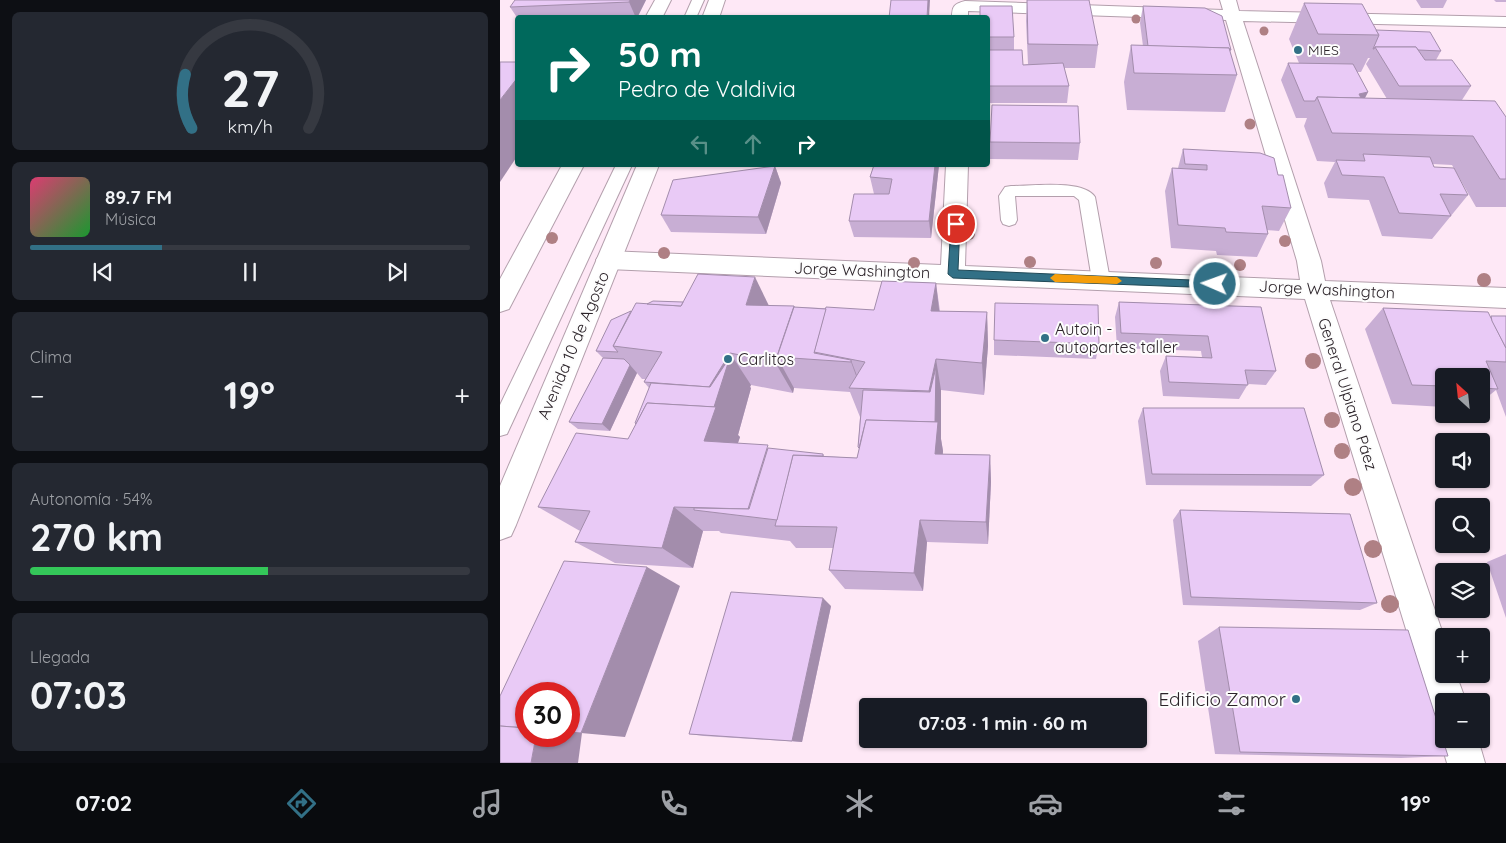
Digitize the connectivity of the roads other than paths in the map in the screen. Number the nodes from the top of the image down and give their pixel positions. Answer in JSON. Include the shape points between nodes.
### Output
{"nodes":[{"id":1,"x":663,"y":0,"type":"edge"},
{"id":2,"x":698,"y":0,"type":"edge"},
{"id":3,"x":717,"y":0,"type":"edge"},
{"id":4,"x":1231,"y":7,"type":"edge"},
{"id":5,"x":961,"y":12,"type":"edge"},
{"id":6,"x":655,"y":15,"type":"edge"},
{"id":7,"x":691,"y":15,"type":"edge"},
{"id":8,"x":711,"y":15,"type":"edge"},
{"id":9,"x":1504,"y":24,"type":"edge"},
{"id":10,"x":572,"y":167,"type":"edge"},
{"id":11,"x":623,"y":167,"type":"edge"},
{"id":12,"x":647,"y":167,"type":"edge"},
{"id":13,"x":957,"y":167,"type":"edge"},
{"id":14,"x":1009,"y":220,"type":"dead end"},
{"id":15,"x":608,"y":260,"type":"junction"},
{"id":16,"x":953,"y":274,"type":"junction"},
{"id":17,"x":1101,"y":280,"type":"junction"},
{"id":18,"x":1314,"y":289,"type":"junction"},
{"id":19,"x":1506,"y":298,"type":"edge"},
{"id":20,"x":500,"y":302,"type":"edge"},
{"id":21,"x":500,"y":428,"type":"edge"},
{"id":22,"x":500,"y":525,"type":"edge"},
{"id":23,"x":1444,"y":693,"type":"edge"},
{"id":24,"x":1462,"y":748,"type":"edge"},
{"id":25,"x":1466,"y":763,"type":"edge"}],
"edges":[{"from":1,"to":6,"type":"street"},
{"from":2,"to":7,"type":"lane"},
{"from":3,"to":8,"type":"street"},
{"from":4,"to":5,"type":"street"},
{"from":4,"to":9,"type":"street"},
{"from":4,"to":18,"type":"street","name":"General Ulpiano Páez","via":[[1309,261]]},
{"from":10,"to":20,"type":"street"},
{"from":11,"to":21,"type":"lane"},
{"from":12,"to":15,"type":"street","name":"Avenida 10 de Agosto"},
{"from":13,"to":16,"type":"street"},
{"from":14,"to":17,"type":"lane","via":[[1007,196],[1011,192],[1077,191],[1087,197]]},
{"from":15,"to":16,"type":"street","name":"Jorge Washington"},
{"from":15,"to":22,"type":"street","name":"Avenida 10 de Agosto"},
{"from":16,"to":17,"type":"street","name":"Jorge Washington"},
{"from":17,"to":18,"type":"street","name":"Jorge Washington"},
{"from":18,"to":19,"type":"street","name":"Jorge Washington"},
{"from":18,"to":23,"type":"street","name":"General Ulpiano Páez"},
{"from":24,"to":25,"type":"street"}]}
